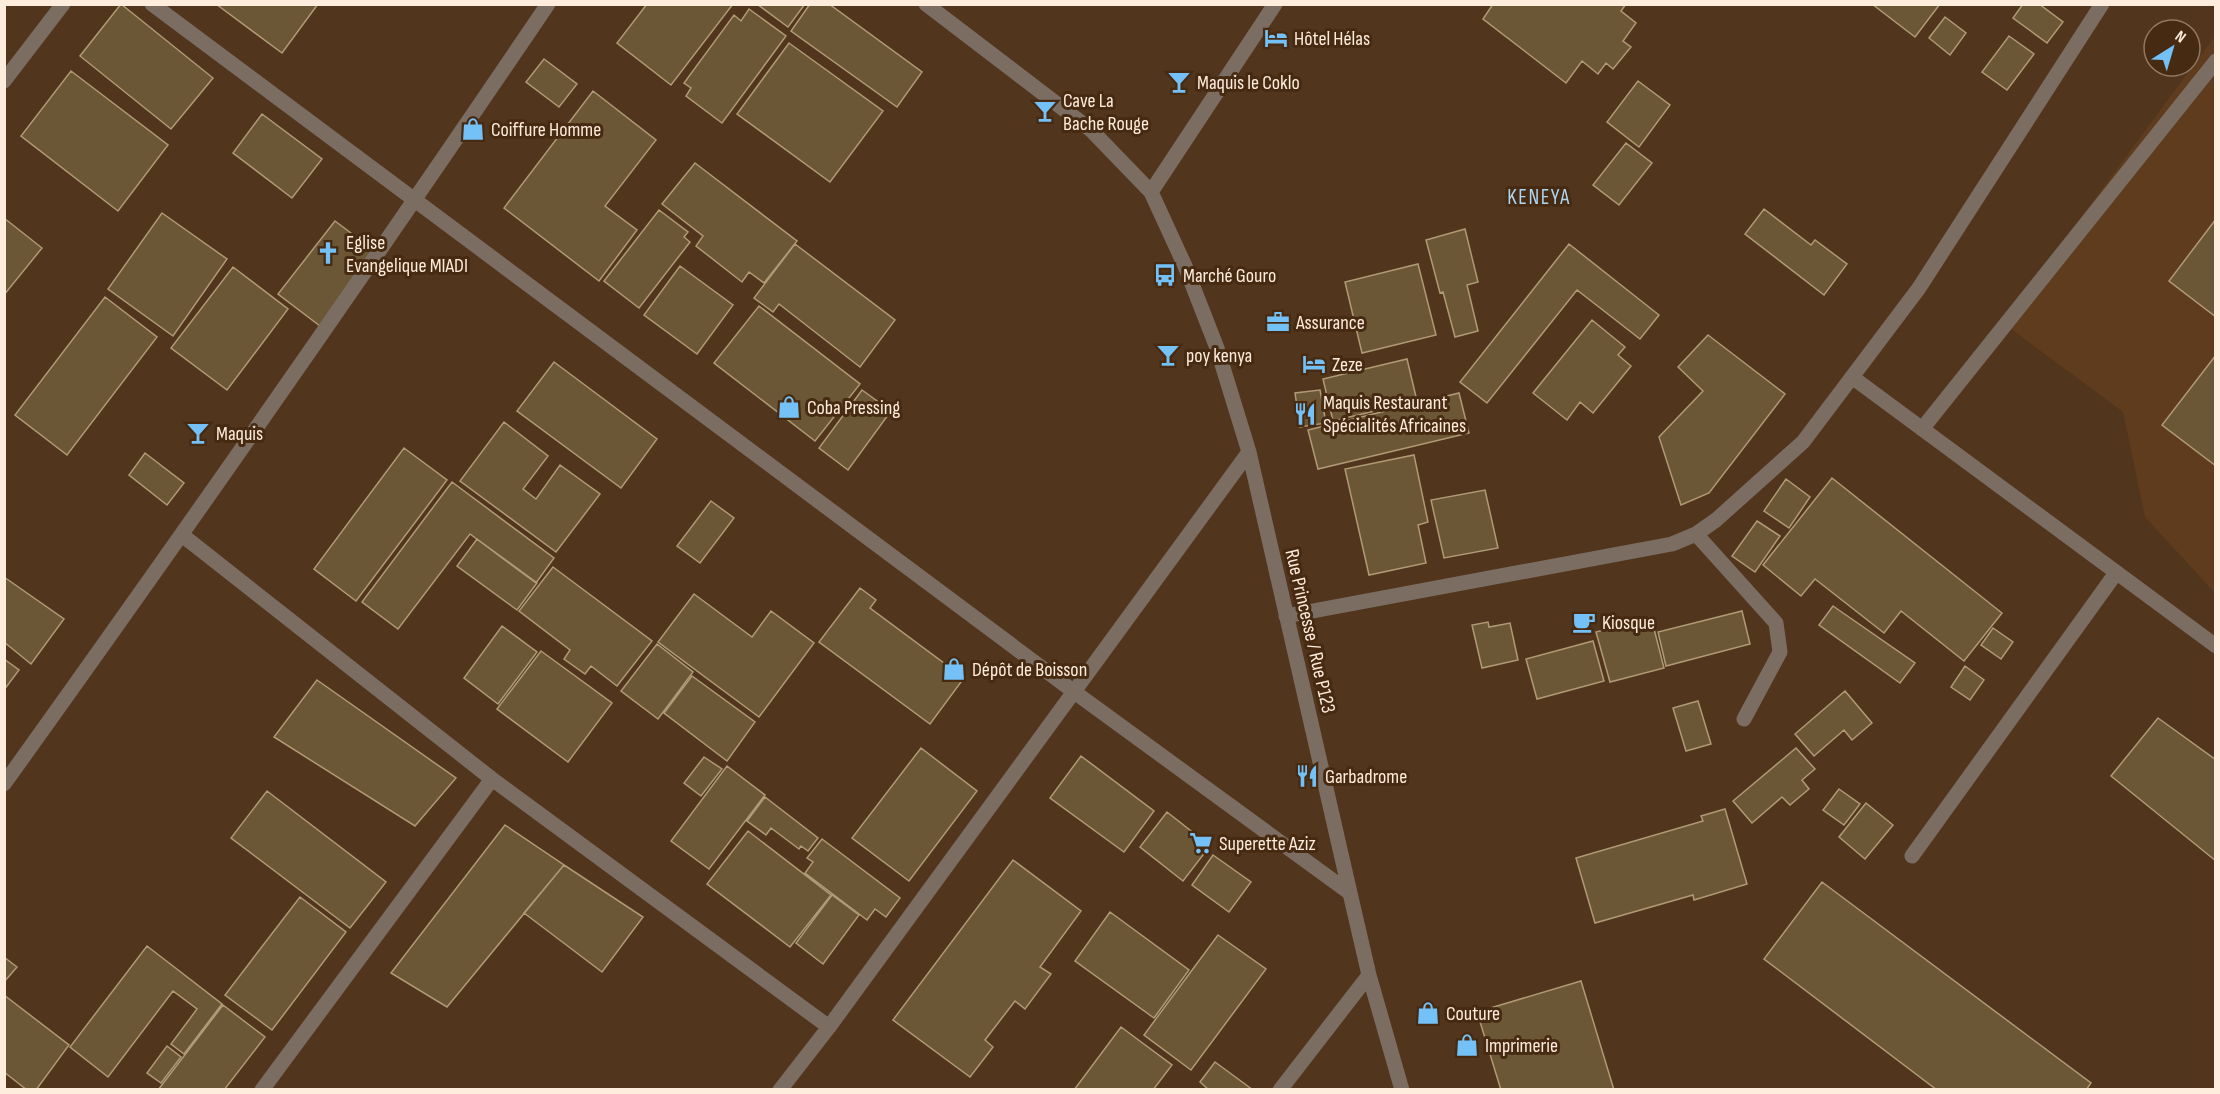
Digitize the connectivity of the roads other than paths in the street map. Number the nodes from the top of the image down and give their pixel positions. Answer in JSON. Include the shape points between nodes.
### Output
{"nodes":[{"id":1,"x":63,"y":4,"type":"edge"},
{"id":2,"x":152,"y":4,"type":"edge"},
{"id":3,"x":548,"y":4,"type":"edge"},
{"id":4,"x":926,"y":4,"type":"edge"},
{"id":5,"x":1275,"y":4,"type":"edge"},
{"id":6,"x":2102,"y":4,"type":"edge"},
{"id":7,"x":2216,"y":61,"type":"edge"},
{"id":8,"x":4,"y":81,"type":"edge"},
{"id":9,"x":1151,"y":192,"type":"junction"},
{"id":10,"x":415,"y":200,"type":"junction"},
{"id":11,"x":1852,"y":377,"type":"junction"},
{"id":12,"x":1922,"y":429,"type":"junction"},
{"id":13,"x":1249,"y":452,"type":"junction"},
{"id":14,"x":1696,"y":534,"type":"junction"},
{"id":15,"x":182,"y":536,"type":"junction"},
{"id":16,"x":2116,"y":573,"type":"junction"},
{"id":17,"x":1286,"y":616,"type":"junction"},
{"id":18,"x":2216,"y":646,"type":"edge"},
{"id":19,"x":1073,"y":691,"type":"junction"},
{"id":20,"x":1744,"y":719,"type":"dead end"},
{"id":21,"x":492,"y":780,"type":"junction"},
{"id":22,"x":4,"y":784,"type":"edge"},
{"id":23,"x":1912,"y":856,"type":"dead end"},
{"id":24,"x":1350,"y":893,"type":"junction"},
{"id":25,"x":1369,"y":975,"type":"junction"},
{"id":26,"x":829,"y":1027,"type":"junction"},
{"id":27,"x":262,"y":1089,"type":"edge"},
{"id":28,"x":780,"y":1089,"type":"edge"},
{"id":29,"x":1280,"y":1089,"type":"edge"},
{"id":30,"x":1402,"y":1089,"type":"edge"}],
"edges":[{"from":1,"to":8,"type":"street"},
{"from":2,"to":10,"type":"street"},
{"from":3,"to":10,"type":"street"},
{"from":4,"to":9,"type":"street","name":"Rue Princesse / Rue P123","via":[[1091,130]]},
{"from":5,"to":9,"type":"street"},
{"from":6,"to":11,"type":"street","via":[[1919,288]]},
{"from":7,"to":12,"type":"street"},
{"from":9,"to":13,"type":"street","name":"Rue Princesse / Rue P123","via":[[1217,348]]},
{"from":10,"to":15,"type":"street"},
{"from":10,"to":19,"type":"street"},
{"from":11,"to":12,"type":"street"},
{"from":11,"to":14,"type":"street","via":[[1803,442]]},
{"from":12,"to":16,"type":"street"},
{"from":13,"to":17,"type":"street","name":"Rue Princesse / Rue P123"},
{"from":13,"to":19,"type":"street"},
{"from":14,"to":17,"type":"street","via":[[1672,544]]},
{"from":14,"to":20,"type":"street","via":[[1776,622],[1780,652]]},
{"from":15,"to":21,"type":"street"},
{"from":15,"to":22,"type":"street"},
{"from":16,"to":18,"type":"street"},
{"from":16,"to":23,"type":"street"},
{"from":17,"to":24,"type":"street","name":"Rue Princesse / Rue P123"},
{"from":19,"to":24,"type":"street"},
{"from":19,"to":26,"type":"street"},
{"from":21,"to":26,"type":"street"},
{"from":21,"to":27,"type":"street"},
{"from":24,"to":25,"type":"street","name":"Rue Princesse / Rue P123"},
{"from":25,"to":29,"type":"street"},
{"from":25,"to":30,"type":"street","name":"Rue Princesse / Rue P123"},
{"from":26,"to":28,"type":"street"}]}
